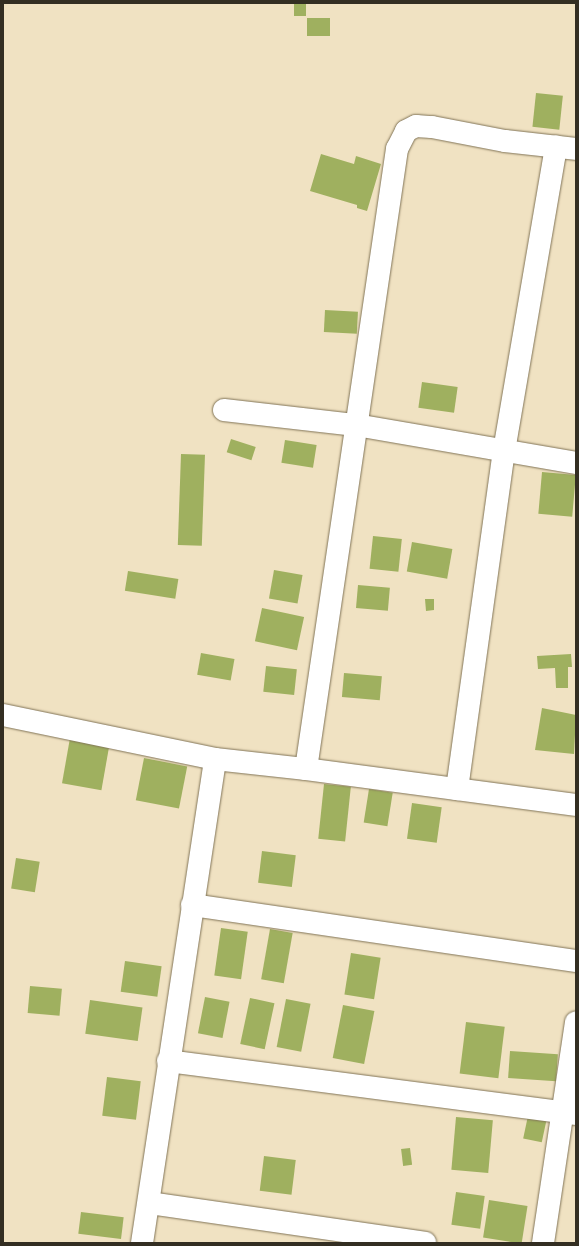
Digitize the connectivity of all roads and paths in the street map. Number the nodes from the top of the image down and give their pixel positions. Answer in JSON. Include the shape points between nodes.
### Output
{"nodes":[{"id":1,"x":566,"y":148,"type":"edge"},
{"id":2,"x":224,"y":410,"type":"dead end"},
{"id":3,"x":356,"y":425,"type":"junction"},
{"id":4,"x":504,"y":451,"type":"junction"},
{"id":5,"x":576,"y":463,"type":"edge"},
{"id":6,"x":3,"y":715,"type":"edge"},
{"id":7,"x":215,"y":759,"type":"junction"},
{"id":8,"x":306,"y":769,"type":"junction"},
{"id":9,"x":457,"y":789,"type":"junction"},
{"id":10,"x":576,"y":805,"type":"edge"},
{"id":11,"x":192,"y":905,"type":"junction"},
{"id":12,"x":576,"y":960,"type":"edge"},
{"id":13,"x":576,"y":1022,"type":"edge"},
{"id":14,"x":168,"y":1061,"type":"junction"},
{"id":15,"x":569,"y":1112,"type":"edge"},
{"id":16,"x":149,"y":1203,"type":"junction"},
{"id":17,"x":142,"y":1243,"type":"edge"},
{"id":18,"x":424,"y":1243,"type":"edge"},
{"id":19,"x":543,"y":1243,"type":"edge"}],
"edges":[{"from":1,"to":3,"type":"street","via":[[505,141],[432,127],[416,126],[406,131],[397,149]]},
{"from":1,"to":4,"type":"street"},
{"from":2,"to":3,"type":"street"},
{"from":3,"to":4,"type":"street"},
{"from":3,"to":8,"type":"street"},
{"from":4,"to":5,"type":"street"},
{"from":4,"to":9,"type":"street"},
{"from":6,"to":7,"type":"street"},
{"from":7,"to":8,"type":"street"},
{"from":7,"to":11,"type":"street"},
{"from":8,"to":9,"type":"street"},
{"from":9,"to":10,"type":"street"},
{"from":11,"to":12,"type":"street"},
{"from":11,"to":14,"type":"street"},
{"from":13,"to":15,"type":"street"},
{"from":14,"to":15,"type":"street"},
{"from":14,"to":16,"type":"street"},
{"from":15,"to":19,"type":"street"},
{"from":16,"to":17,"type":"street"},
{"from":16,"to":18,"type":"street"}]}
